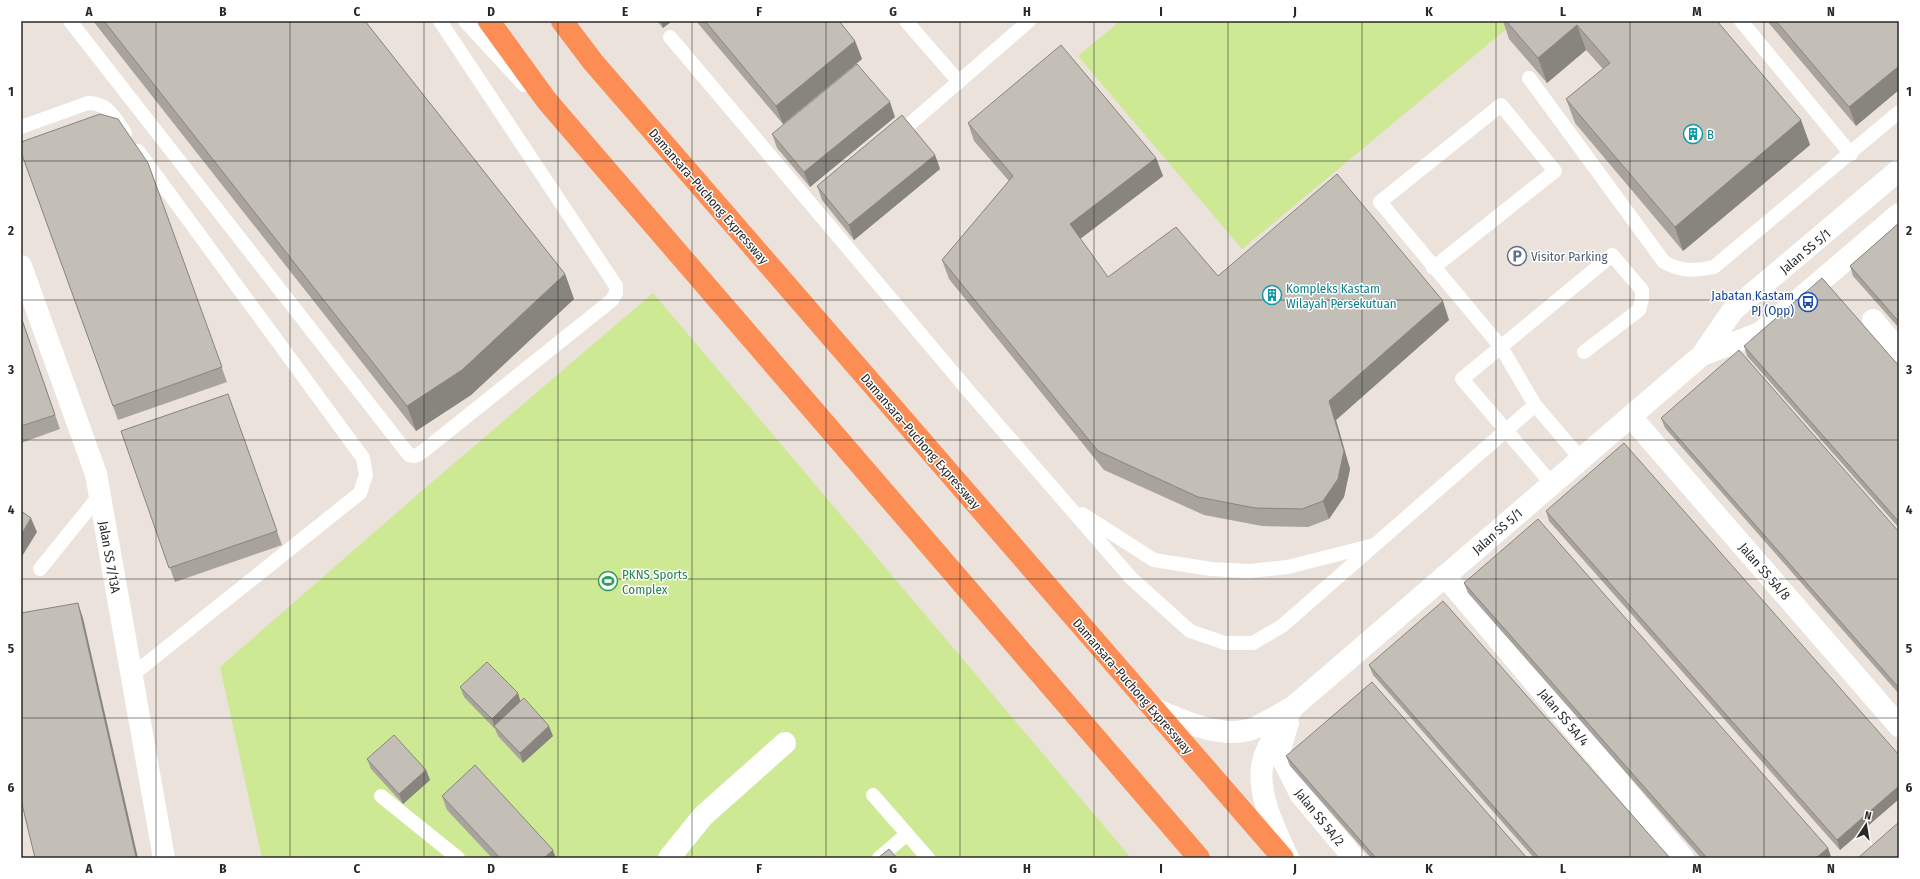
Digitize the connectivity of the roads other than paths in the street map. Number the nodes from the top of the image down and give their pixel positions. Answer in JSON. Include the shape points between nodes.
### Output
{"nodes":[{"id":1,"x":70,"y":21,"type":"edge"},
{"id":2,"x":440,"y":21,"type":"edge"},
{"id":3,"x":465,"y":21,"type":"edge"},
{"id":4,"x":490,"y":21,"type":"edge"},
{"id":5,"x":562,"y":21,"type":"edge"},
{"id":6,"x":906,"y":21,"type":"edge"},
{"id":7,"x":1029,"y":21,"type":"edge"},
{"id":8,"x":1741,"y":21,"type":"edge"},
{"id":9,"x":670,"y":37,"type":"dead end"},
{"id":10,"x":1529,"y":78,"type":"edge"},
{"id":11,"x":959,"y":82,"type":"junction"},
{"id":12,"x":1899,"y":112,"type":"edge"},
{"id":13,"x":21,"y":127,"type":"edge"},
{"id":14,"x":888,"y":143,"type":"edge"},
{"id":15,"x":1851,"y":154,"type":"junction"},
{"id":16,"x":1899,"y":170,"type":"edge"},
{"id":17,"x":824,"y":198,"type":"edge"},
{"id":18,"x":813,"y":208,"type":"junction"},
{"id":19,"x":643,"y":213,"type":"junction"},
{"id":20,"x":1899,"y":214,"type":"edge"},
{"id":21,"x":21,"y":266,"type":"edge"},
{"id":22,"x":1433,"y":268,"type":"junction"},
{"id":23,"x":1873,"y":320,"type":"dead end"},
{"id":24,"x":1501,"y":347,"type":"junction"},
{"id":25,"x":1899,"y":351,"type":"edge"},
{"id":26,"x":1584,"y":352,"type":"dead end"},
{"id":27,"x":1702,"y":355,"type":"junction"},
{"id":28,"x":1535,"y":405,"type":"junction"},
{"id":29,"x":1631,"y":417,"type":"junction"},
{"id":30,"x":1507,"y":432,"type":"junction"},
{"id":31,"x":1581,"y":459,"type":"junction"},
{"id":32,"x":1552,"y":484,"type":"junction"},
{"id":33,"x":99,"y":496,"type":"junction"},
{"id":34,"x":1070,"y":506,"type":"junction"},
{"id":35,"x":1376,"y":544,"type":"junction"},
{"id":36,"x":40,"y":569,"type":"dead end"},
{"id":37,"x":1445,"y":576,"type":"junction"},
{"id":38,"x":131,"y":676,"type":"junction"},
{"id":39,"x":1293,"y":707,"type":"junction"},
{"id":40,"x":1152,"y":708,"type":"junction"},
{"id":41,"x":1899,"y":726,"type":"edge"},
{"id":42,"x":785,"y":743,"type":"dead end"},
{"id":43,"x":873,"y":795,"type":"dead end"},
{"id":44,"x":381,"y":796,"type":"dead end"},
{"id":45,"x":907,"y":834,"type":"junction"},
{"id":46,"x":164,"y":858,"type":"edge"},
{"id":47,"x":458,"y":858,"type":"edge"},
{"id":48,"x":669,"y":858,"type":"edge"},
{"id":49,"x":880,"y":858,"type":"edge"},
{"id":50,"x":928,"y":858,"type":"edge"},
{"id":51,"x":1199,"y":858,"type":"edge"},
{"id":52,"x":1283,"y":858,"type":"edge"},
{"id":53,"x":1288,"y":858,"type":"edge"},
{"id":54,"x":1354,"y":858,"type":"edge"},
{"id":55,"x":1683,"y":858,"type":"edge"}],
"edges":[{"from":1,"to":2,"type":"lane","via":[[409,456],[421,453],[606,305],[616,293],[616,286]]},
{"from":3,"to":19,"type":"lane"},
{"from":4,"to":19,"type":"highway","via":[[547,101]]},
{"from":5,"to":40,"type":"highway","name":"Damansara–Puchong Expressway","via":[[592,62]]},
{"from":6,"to":11,"type":"lane"},
{"from":7,"to":11,"type":"lane"},
{"from":8,"to":15,"type":"lane"},
{"from":9,"to":18,"type":"lane"},
{"from":10,"to":15,"type":"lane","via":[[1664,262],[1677,269],[1714,267]]},
{"from":11,"to":14,"type":"lane"},
{"from":12,"to":15,"type":"lane"},
{"from":13,"to":38,"type":"lane","via":[[88,103],[98,103],[107,109],[363,458],[366,475],[360,493]]},
{"from":16,"to":27,"type":"street","name":"Jalan SS 5/1","via":[[1733,310]]},
{"from":17,"to":18,"type":"lane"},
{"from":18,"to":34,"type":"lane"},
{"from":19,"to":51,"type":"highway"},
{"from":20,"to":27,"type":"street","name":"Jalan SS 5/1","via":[[1760,333]]},
{"from":21,"to":33,"type":"street","name":"Jalan SS 7/13A","via":[[96,474]]},
{"from":22,"to":22,"type":"lane","via":[[1380,202],[1501,105],[1555,171]]},
{"from":22,"to":24,"type":"lane"},
{"from":23,"to":25,"type":"street"},
{"from":24,"to":26,"type":"lane","via":[[1612,255],[1642,290],[1639,310]]},
{"from":24,"to":28,"type":"lane"},
{"from":24,"to":30,"type":"lane","via":[[1462,379]]},
{"from":27,"to":29,"type":"street","name":"Jalan SS 5/1"},
{"from":28,"to":30,"type":"lane"},
{"from":28,"to":31,"type":"lane"},
{"from":29,"to":31,"type":"street","name":"Jalan SS 5/1"},
{"from":29,"to":41,"type":"street","name":"Jalan SS 5A/8"},
{"from":30,"to":32,"type":"lane"},
{"from":30,"to":35,"type":"lane"},
{"from":31,"to":32,"type":"street","name":"Jalan SS 5/1"},
{"from":32,"to":37,"type":"street","name":"Jalan SS 5/1"},
{"from":33,"to":36,"type":"lane"},
{"from":33,"to":38,"type":"street","name":"Jalan SS 7/13A"},
{"from":34,"to":35,"type":"lane","via":[[1154,560],[1210,569],[1249,571],[1288,567]]},
{"from":34,"to":35,"type":"lane","via":[[1131,578],[1190,631],[1225,643],[1253,643],[1282,626]]},
{"from":37,"to":39,"type":"street","name":"Jalan SS 5/1"},
{"from":37,"to":55,"type":"street","name":"Jalan SS 5A/4"},
{"from":38,"to":46,"type":"street","name":"Jalan SS 7/13A"},
{"from":39,"to":40,"type":"street","name":"Jalan SS 5/1","via":[[1250,730],[1226,732],[1204,728]]},
{"from":39,"to":53,"type":"street","name":"Jalan SS 5/1","via":[[1269,749],[1262,767],[1263,787],[1269,812]]},
{"from":39,"to":54,"type":"street","name":"Jalan SS 5A/2","via":[[1279,752],[1301,795]]},
{"from":40,"to":52,"type":"highway","name":"Damansara–Puchong Expressway"},
{"from":42,"to":48,"type":"street","via":[[703,816]]},
{"from":43,"to":45,"type":"lane"},
{"from":44,"to":47,"type":"lane"},
{"from":45,"to":49,"type":"lane"},
{"from":45,"to":50,"type":"lane"}]}
